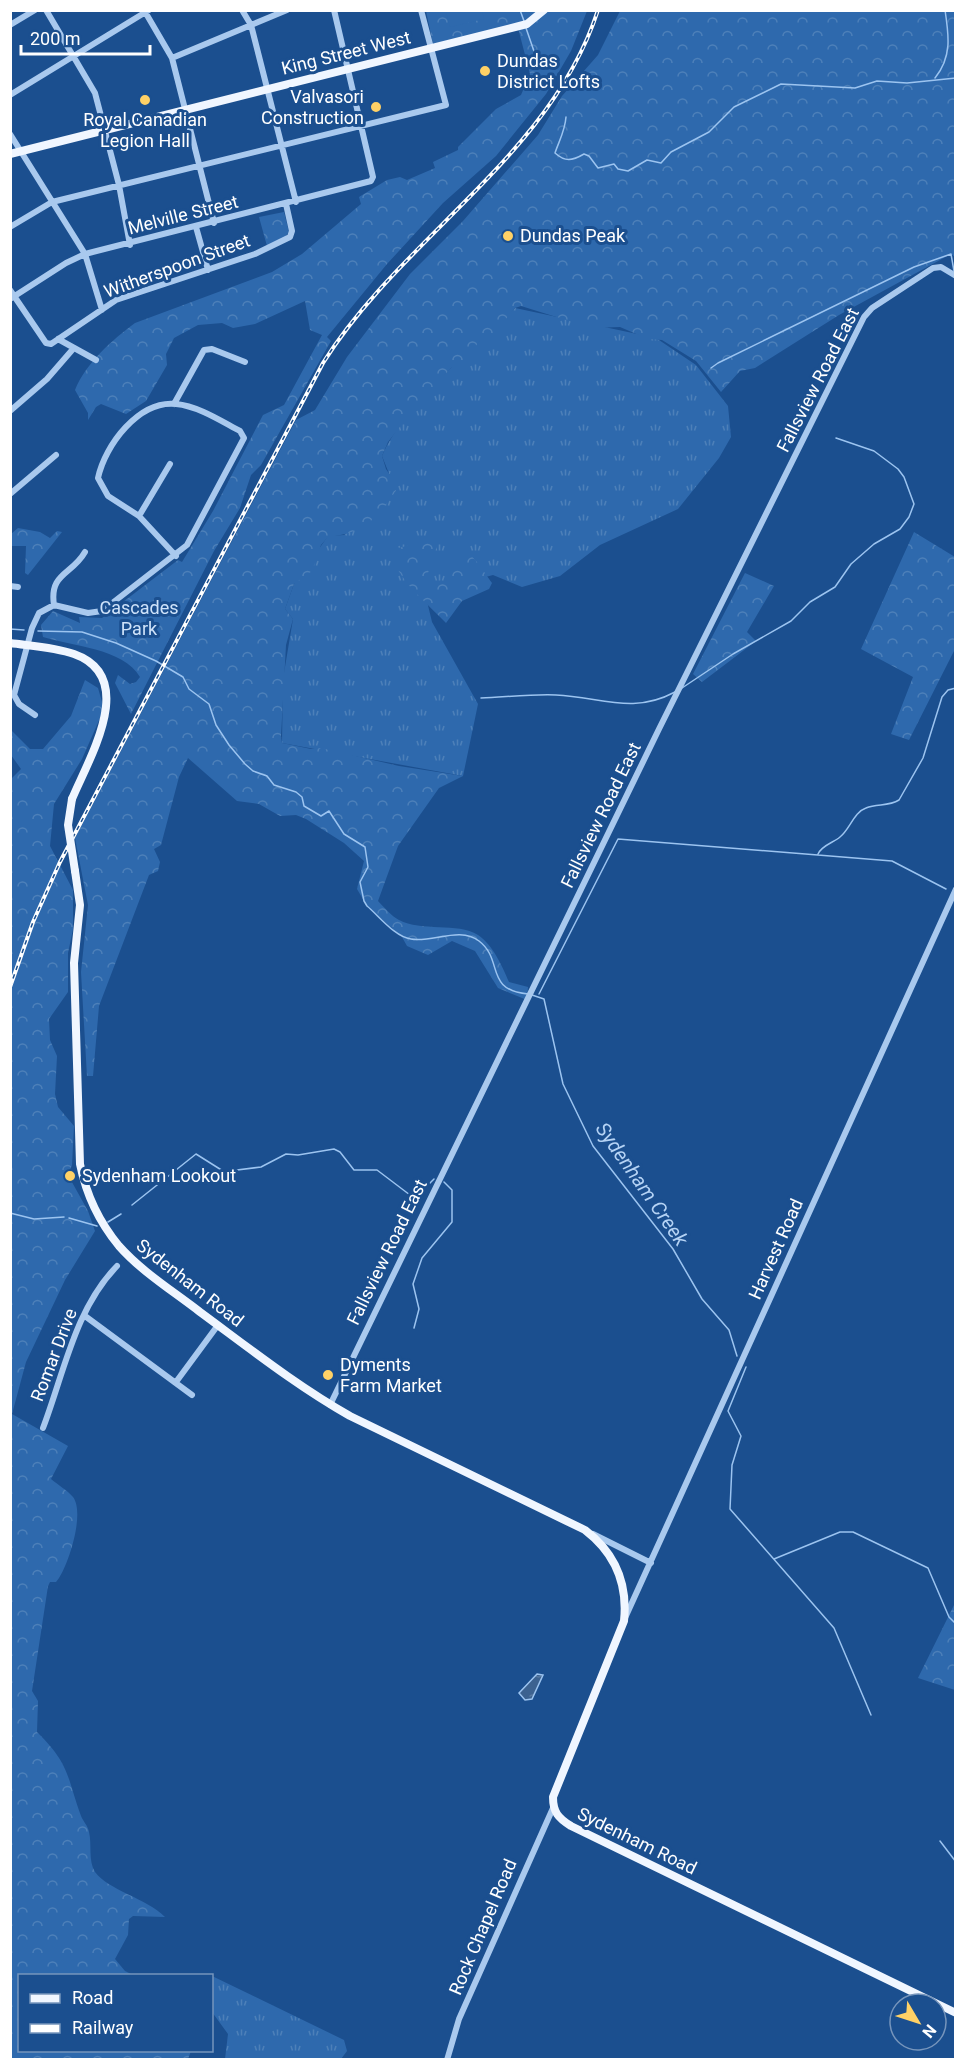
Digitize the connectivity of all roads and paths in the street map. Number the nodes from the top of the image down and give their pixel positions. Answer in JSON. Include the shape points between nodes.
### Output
{"nodes":[{"id":1,"x":34,"y":10,"type":"edge"},
{"id":2,"x":46,"y":10,"type":"edge"},
{"id":3,"x":242,"y":10,"type":"edge"},
{"id":4,"x":287,"y":10,"type":"edge"},
{"id":5,"x":334,"y":10,"type":"edge"},
{"id":6,"x":421,"y":10,"type":"edge"},
{"id":7,"x":544,"y":10,"type":"edge"},
{"id":8,"x":146,"y":11,"type":"edge"},
{"id":9,"x":10,"y":25,"type":"edge"},
{"id":10,"x":250,"y":25,"type":"junction"},
{"id":11,"x":429,"y":48,"type":"junction"},
{"id":12,"x":73,"y":57,"type":"junction"},
{"id":13,"x":172,"y":58,"type":"junction"},
{"id":14,"x":348,"y":68,"type":"junction"},
{"id":15,"x":267,"y":88,"type":"junction"},
{"id":16,"x":10,"y":95,"type":"edge"},
{"id":17,"x":186,"y":108,"type":"junction"},
{"id":18,"x":362,"y":126,"type":"junction"},
{"id":19,"x":104,"y":129,"type":"junction"},
{"id":20,"x":10,"y":134,"type":"edge"},
{"id":21,"x":281,"y":146,"type":"junction"},
{"id":22,"x":20,"y":150,"type":"junction"},
{"id":23,"x":10,"y":154,"type":"edge"},
{"id":24,"x":199,"y":165,"type":"junction"},
{"id":25,"x":119,"y":185,"type":"junction"},
{"id":26,"x":52,"y":202,"type":"junction"},
{"id":27,"x":296,"y":202,"type":"junction"},
{"id":28,"x":286,"y":204,"type":"junction"},
{"id":29,"x":214,"y":223,"type":"junction"},
{"id":30,"x":10,"y":227,"type":"edge"},
{"id":31,"x":196,"y":227,"type":"junction"},
{"id":32,"x":130,"y":245,"type":"junction"},
{"id":33,"x":85,"y":254,"type":"junction"},
{"id":34,"x":208,"y":270,"type":"junction"},
{"id":35,"x":956,"y":276,"type":"edge"},
{"id":36,"x":12,"y":295,"type":"edge"},
{"id":37,"x":102,"y":309,"type":"junction"},
{"id":38,"x":58,"y":339,"type":"junction"},
{"id":39,"x":73,"y":349,"type":"junction"},
{"id":40,"x":96,"y":360,"type":"dead end"},
{"id":41,"x":245,"y":362,"type":"dead end"},
{"id":42,"x":174,"y":404,"type":"junction"},
{"id":43,"x":10,"y":411,"type":"edge"},
{"id":44,"x":56,"y":455,"type":"dead end"},
{"id":45,"x":170,"y":464,"type":"dead end"},
{"id":46,"x":10,"y":494,"type":"edge"},
{"id":47,"x":139,"y":516,"type":"junction"},
{"id":48,"x":85,"y":552,"type":"dead end"},
{"id":49,"x":176,"y":556,"type":"junction"},
{"id":50,"x":10,"y":586,"type":"edge"},
{"id":51,"x":18,"y":586,"type":"dead end"},
{"id":52,"x":54,"y":605,"type":"junction"},
{"id":53,"x":10,"y":643,"type":"edge"},
{"id":54,"x":29,"y":645,"type":"junction"},
{"id":55,"x":35,"y":715,"type":"dead end"},
{"id":56,"x":956,"y":889,"type":"edge"},
{"id":57,"x":117,"y":1266,"type":"dead end"},
{"id":58,"x":85,"y":1316,"type":"junction"},
{"id":59,"x":218,"y":1325,"type":"junction"},
{"id":60,"x":176,"y":1382,"type":"junction"},
{"id":61,"x":192,"y":1395,"type":"dead end"},
{"id":62,"x":330,"y":1405,"type":"junction"},
{"id":63,"x":43,"y":1428,"type":"dead end"},
{"id":64,"x":585,"y":1530,"type":"junction"},
{"id":65,"x":651,"y":1563,"type":"junction"},
{"id":66,"x":624,"y":1622,"type":"junction"},
{"id":67,"x":553,"y":1808,"type":"junction"},
{"id":68,"x":956,"y":2013,"type":"edge"},
{"id":69,"x":447,"y":2060,"type":"edge"}],
"edges":[{"from":1,"to":9,"type":"street"},
{"from":2,"to":12,"type":"street"},
{"from":3,"to":10,"type":"street"},
{"from":4,"to":10,"type":"street"},
{"from":5,"to":14,"type":"street"},
{"from":6,"to":11,"type":"street"},
{"from":7,"to":11,"type":"main road","name":"King Street West","via":[[523,26]]},
{"from":8,"to":12,"type":"street"},
{"from":8,"to":13,"type":"street"},
{"from":10,"to":13,"type":"street"},
{"from":10,"to":15,"type":"street"},
{"from":11,"to":14,"type":"main road","name":"King Street West"},
{"from":11,"to":18,"type":"street","via":[[446,105]]},
{"from":12,"to":16,"type":"street"},
{"from":12,"to":19,"type":"street","via":[[93,89]]},
{"from":13,"to":17,"type":"street"},
{"from":14,"to":15,"type":"main road","name":"King Street West"},
{"from":14,"to":18,"type":"street"},
{"from":15,"to":17,"type":"main road","name":"King Street West"},
{"from":15,"to":21,"type":"street"},
{"from":17,"to":19,"type":"main road","name":"King Street West"},
{"from":17,"to":24,"type":"street"},
{"from":18,"to":21,"type":"street"},
{"from":18,"to":27,"type":"street","name":"Melville Street","via":[[371,182]]},
{"from":19,"to":22,"type":"main road","name":"King Street West"},
{"from":19,"to":25,"type":"street"},
{"from":20,"to":22,"type":"street"},
{"from":21,"to":24,"type":"street"},
{"from":21,"to":27,"type":"street"},
{"from":22,"to":23,"type":"main road","name":"King Street West"},
{"from":22,"to":26,"type":"street"},
{"from":24,"to":25,"type":"street"},
{"from":24,"to":29,"type":"street"},
{"from":25,"to":26,"type":"street"},
{"from":25,"to":32,"type":"street"},
{"from":26,"to":30,"type":"street"},
{"from":26,"to":33,"type":"street"},
{"from":27,"to":28,"type":"street","name":"Melville Street"},
{"from":28,"to":29,"type":"street","name":"Melville Street"},
{"from":28,"to":34,"type":"street","name":"Witherspoon Street","via":[[290,237]]},
{"from":29,"to":31,"type":"street","name":"Melville Street"},
{"from":31,"to":32,"type":"street","name":"Melville Street"},
{"from":31,"to":34,"type":"street"},
{"from":32,"to":33,"type":"street","name":"Melville Street"},
{"from":33,"to":36,"type":"street","name":"Melville Street"},
{"from":33,"to":37,"type":"street"},
{"from":34,"to":37,"type":"street","name":"Witherspoon Street","via":[[116,300]]},
{"from":35,"to":62,"type":"street","name":"Fallsview Road East","via":[[941,267],[933,268],[864,317]]},
{"from":36,"to":38,"type":"street","name":"Witherspoon Street","via":[[46,343]]},
{"from":37,"to":38,"type":"street","name":"Witherspoon Street"},
{"from":38,"to":39,"type":"street"},
{"from":39,"to":40,"type":"street"},
{"from":39,"to":43,"type":"street","via":[[47,379]]},
{"from":41,"to":42,"type":"street","via":[[212,349],[204,350]]},
{"from":42,"to":47,"type":"street","via":[[154,407],[125,428],[99,472],[100,485],[108,495]]},
{"from":42,"to":49,"type":"street","via":[[191,408],[244,435],[196,533]]},
{"from":44,"to":46,"type":"street"},
{"from":45,"to":47,"type":"street"},
{"from":47,"to":49,"type":"street"},
{"from":48,"to":52,"type":"street","via":[[56,582],[52,593]]},
{"from":49,"to":52,"type":"street","via":[[102,611],[88,614]]},
{"from":50,"to":51,"type":"street"},
{"from":52,"to":54,"type":"street","via":[[36,617]]},
{"from":53,"to":54,"type":"main road","name":"Sydenham Road"},
{"from":54,"to":55,"type":"street","via":[[14,695],[19,704]]},
{"from":54,"to":59,"type":"main road","name":"Sydenham Road","bridge":true,"via":[[88,661],[102,678],[107,699],[106,716],[72,799],[68,825],[80,905],[75,1012],[80,1164],[84,1182],[101,1220],[131,1259]]},
{"from":56,"to":65,"type":"street","name":"Harvest Road"},
{"from":57,"to":58,"type":"street","name":"Romar Drive","via":[[97,1289]]},
{"from":58,"to":60,"type":"street"},
{"from":58,"to":63,"type":"street","name":"Romar Drive","via":[[69,1348]]},
{"from":59,"to":60,"type":"street"},
{"from":59,"to":62,"type":"main road","name":"Sydenham Road"},
{"from":60,"to":61,"type":"street"},
{"from":62,"to":64,"type":"main road","name":"Sydenham Road"},
{"from":64,"to":65,"type":"street","name":"Sydenham Road"},
{"from":64,"to":66,"type":"main road","name":"Sydenham Road","via":[[606,1549],[618,1568],[624,1592]]},
{"from":65,"to":66,"type":"street","name":"Harvest Road"},
{"from":66,"to":67,"type":"main road","name":"Sydenham Road","via":[[557,1787]]},
{"from":67,"to":68,"type":"main road","name":"Sydenham Road","via":[[571,1826]]},
{"from":67,"to":69,"type":"street","name":"Rock Chapel Road","via":[[463,2008]]}]}
